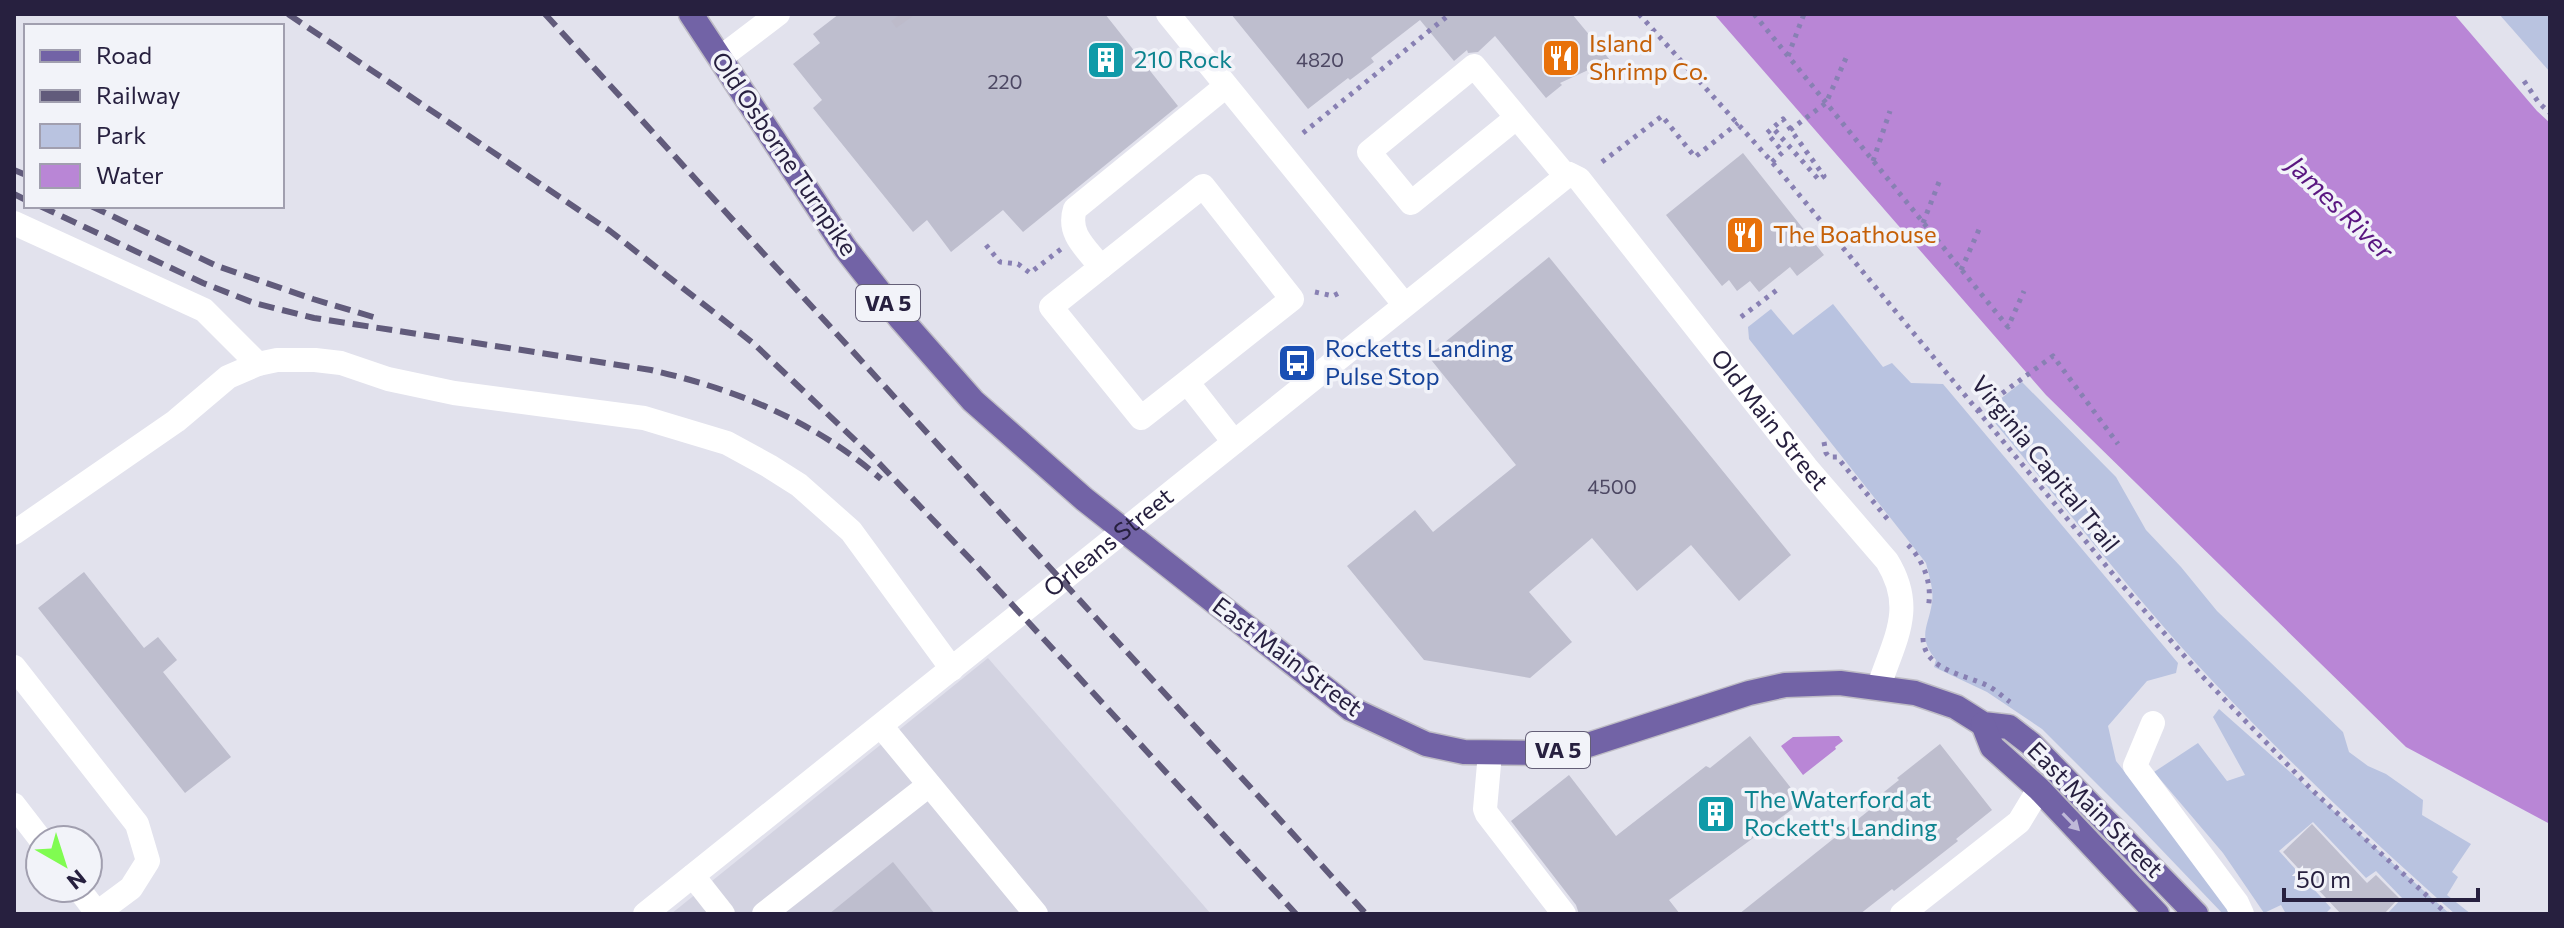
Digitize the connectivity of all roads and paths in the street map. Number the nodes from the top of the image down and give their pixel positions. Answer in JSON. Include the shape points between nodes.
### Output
{"nodes":[{"id":1,"x":691,"y":14,"type":"edge"},
{"id":2,"x":778,"y":14,"type":"edge"},
{"id":3,"x":1168,"y":14,"type":"edge"},
{"id":4,"x":1450,"y":14,"type":"edge"},
{"id":5,"x":1639,"y":14,"type":"edge"},
{"id":6,"x":1754,"y":14,"type":"edge"},
{"id":7,"x":1804,"y":14,"type":"edge"},
{"id":8,"x":1788,"y":56,"type":"junction"},
{"id":9,"x":720,"y":58,"type":"junction"},
{"id":10,"x":1846,"y":58,"type":"dead end"},
{"id":11,"x":2524,"y":81,"type":"dead end"},
{"id":12,"x":1226,"y":86,"type":"junction"},
{"id":13,"x":1826,"y":103,"type":"junction"},
{"id":14,"x":1890,"y":111,"type":"dead end"},
{"id":15,"x":2550,"y":113,"type":"edge"},
{"id":16,"x":1516,"y":118,"type":"junction"},
{"id":17,"x":1738,"y":123,"type":"junction"},
{"id":18,"x":1773,"y":128,"type":"junction"},
{"id":19,"x":1790,"y":130,"type":"junction"},
{"id":20,"x":1303,"y":133,"type":"dead end"},
{"id":21,"x":1873,"y":161,"type":"junction"},
{"id":22,"x":1602,"y":162,"type":"dead end"},
{"id":23,"x":1772,"y":162,"type":"junction"},
{"id":24,"x":1569,"y":175,"type":"junction"},
{"id":25,"x":1941,"y":177,"type":"dead end"},
{"id":26,"x":14,"y":223,"type":"edge"},
{"id":27,"x":1923,"y":223,"type":"junction"},
{"id":28,"x":1981,"y":225,"type":"dead end"},
{"id":29,"x":1077,"y":236,"type":"junction"},
{"id":30,"x":986,"y":245,"type":"dead end"},
{"id":31,"x":1101,"y":267,"type":"junction"},
{"id":32,"x":1961,"y":270,"type":"junction"},
{"id":33,"x":1308,"y":289,"type":"dead end"},
{"id":34,"x":1777,"y":290,"type":"dead end"},
{"id":35,"x":2024,"y":291,"type":"dead end"},
{"id":36,"x":1341,"y":292,"type":"dead end"},
{"id":37,"x":1404,"y":304,"type":"junction"},
{"id":38,"x":1741,"y":317,"type":"dead end"},
{"id":39,"x":258,"y":364,"type":"junction"},
{"id":40,"x":1187,"y":382,"type":"junction"},
{"id":41,"x":973,"y":401,"type":"joint"},
{"id":42,"x":1978,"y":411,"type":"junction"},
{"id":43,"x":1234,"y":442,"type":"junction"},
{"id":44,"x":2118,"y":444,"type":"dead end"},
{"id":45,"x":1125,"y":530,"type":"junction"},
{"id":46,"x":14,"y":533,"type":"edge"},
{"id":47,"x":14,"y":667,"type":"edge"},
{"id":48,"x":952,"y":669,"type":"junction"},
{"id":49,"x":1879,"y":686,"type":"junction"},
{"id":50,"x":2153,"y":723,"type":"dead end"},
{"id":51,"x":1983,"y":724,"type":"junction"},
{"id":52,"x":881,"y":726,"type":"junction"},
{"id":53,"x":1490,"y":753,"type":"junction"},
{"id":54,"x":929,"y":785,"type":"junction"},
{"id":55,"x":2039,"y":789,"type":"junction"},
{"id":56,"x":14,"y":805,"type":"edge"},
{"id":57,"x":29,"y":824,"type":"edge"},
{"id":58,"x":693,"y":876,"type":"junction"},
{"id":59,"x":97,"y":914,"type":"edge"},
{"id":60,"x":645,"y":914,"type":"edge"},
{"id":61,"x":723,"y":914,"type":"edge"},
{"id":62,"x":764,"y":914,"type":"edge"},
{"id":63,"x":1036,"y":914,"type":"edge"},
{"id":64,"x":1564,"y":914,"type":"edge"},
{"id":65,"x":1902,"y":914,"type":"edge"},
{"id":66,"x":2157,"y":914,"type":"edge"},
{"id":67,"x":2196,"y":914,"type":"edge"},
{"id":68,"x":2242,"y":914,"type":"edge"},
{"id":69,"x":2447,"y":914,"type":"edge"}],
"edges":[{"from":1,"to":9,"type":"main road","name":"Old Osborne Turnpike","number":"VA 5"},
{"from":2,"to":9,"type":"street"},
{"from":3,"to":12,"type":"street"},
{"from":4,"to":20,"type":"path"},
{"from":5,"to":17,"type":"path","name":"Virginia Capital Trail"},
{"from":6,"to":8,"type":"path"},
{"from":7,"to":8,"type":"path"},
{"from":8,"to":13,"type":"path"},
{"from":9,"to":41,"type":"main road","name":"Old Osborne Turnpike","number":"VA 5","via":[[845,248]]},
{"from":10,"to":13,"type":"path"},
{"from":11,"to":15,"type":"path"},
{"from":12,"to":29,"type":"street","via":[[1075,209]]},
{"from":12,"to":37,"type":"street"},
{"from":13,"to":19,"type":"path"},
{"from":13,"to":21,"type":"path"},
{"from":14,"to":21,"type":"path"},
{"from":16,"to":16,"type":"street","name":"Old Main Street","via":[[1474,66],[1369,152],[1411,203]]},
{"from":16,"to":24,"type":"street","name":"Old Main Street"},
{"from":17,"to":22,"type":"path","via":[[1695,157],[1662,116]]},
{"from":17,"to":23,"type":"path","name":"Virginia Capital Trail"},
{"from":18,"to":19,"type":"path","via":[[1783,119]]},
{"from":18,"to":19,"type":"path","via":[[1819,180],[1824,176]]},
{"from":18,"to":23,"type":"path","via":[[1767,133],[1783,152]]},
{"from":21,"to":27,"type":"path"},
{"from":23,"to":42,"type":"path","name":"Virginia Capital Trail"},
{"from":24,"to":37,"type":"street","name":"Orleans Street"},
{"from":24,"to":49,"type":"street","name":"Old Main Street","via":[[1589,192],[1897,577],[1903,608]]},
{"from":25,"to":27,"type":"path"},
{"from":26,"to":39,"type":"street","via":[[204,310]]},
{"from":27,"to":32,"type":"path"},
{"from":28,"to":32,"type":"path"},
{"from":29,"to":30,"type":"path","via":[[1030,273],[1018,264],[1000,262]]},
{"from":29,"to":31,"type":"street"},
{"from":31,"to":40,"type":"street","via":[[1051,307],[1141,418]]},
{"from":31,"to":40,"type":"street","via":[[1203,186],[1292,299]]},
{"from":32,"to":35,"type":"path","via":[[2008,327]]},
{"from":33,"to":36,"type":"path","via":[[1327,295]]},
{"from":34,"to":38,"type":"path"},
{"from":37,"to":43,"type":"street","name":"Orleans Street"},
{"from":39,"to":46,"type":"street","via":[[228,377],[176,421]]},
{"from":39,"to":48,"type":"street","via":[[341,363],[454,393],[644,418],[727,443],[799,485],[851,531]]},
{"from":40,"to":43,"type":"street"},
{"from":41,"to":45,"type":"main road","name":"East Main Street","number":"VA 5"},
{"from":42,"to":44,"type":"path","via":[[2053,356]]},
{"from":42,"to":69,"type":"path","name":"Virginia Capital Trail","via":[[2239,716]]},
{"from":43,"to":45,"type":"street","name":"Orleans Street"},
{"from":45,"to":48,"type":"street","name":"Orleans Street"},
{"from":45,"to":53,"type":"main road","name":"East Main Street","number":"VA 5","via":[[1351,709],[1426,744]]},
{"from":47,"to":59,"type":"street","via":[[137,824],[148,861],[131,888]]},
{"from":48,"to":52,"type":"street","name":"Orleans Street"},
{"from":49,"to":51,"type":"main road","name":"East Main Street","number":"VA 5","via":[[1956,707]]},
{"from":49,"to":53,"type":"main road","name":"East Main Street","number":"VA 5","via":[[1785,685],[1585,746]]},
{"from":50,"to":68,"type":"street","via":[[2135,766]]},
{"from":51,"to":55,"type":"main road","name":"East Main Street","number":"VA 5","via":[[1992,747]]},
{"from":51,"to":67,"type":"main road","name":"East Main Street","number":"VA 5","via":[[2009,727],[2031,744]]},
{"from":52,"to":54,"type":"street"},
{"from":52,"to":58,"type":"street","name":"Orleans Street"},
{"from":53,"to":64,"type":"street","via":[[1487,814]]},
{"from":54,"to":62,"type":"street"},
{"from":54,"to":63,"type":"street"},
{"from":55,"to":65,"type":"street","via":[[2019,822]]},
{"from":55,"to":66,"type":"main road","name":"East Main Street","number":"VA 5","one_way":true},
{"from":56,"to":57,"type":"street"},
{"from":58,"to":60,"type":"street","name":"Orleans Street"},
{"from":58,"to":61,"type":"street"}]}
